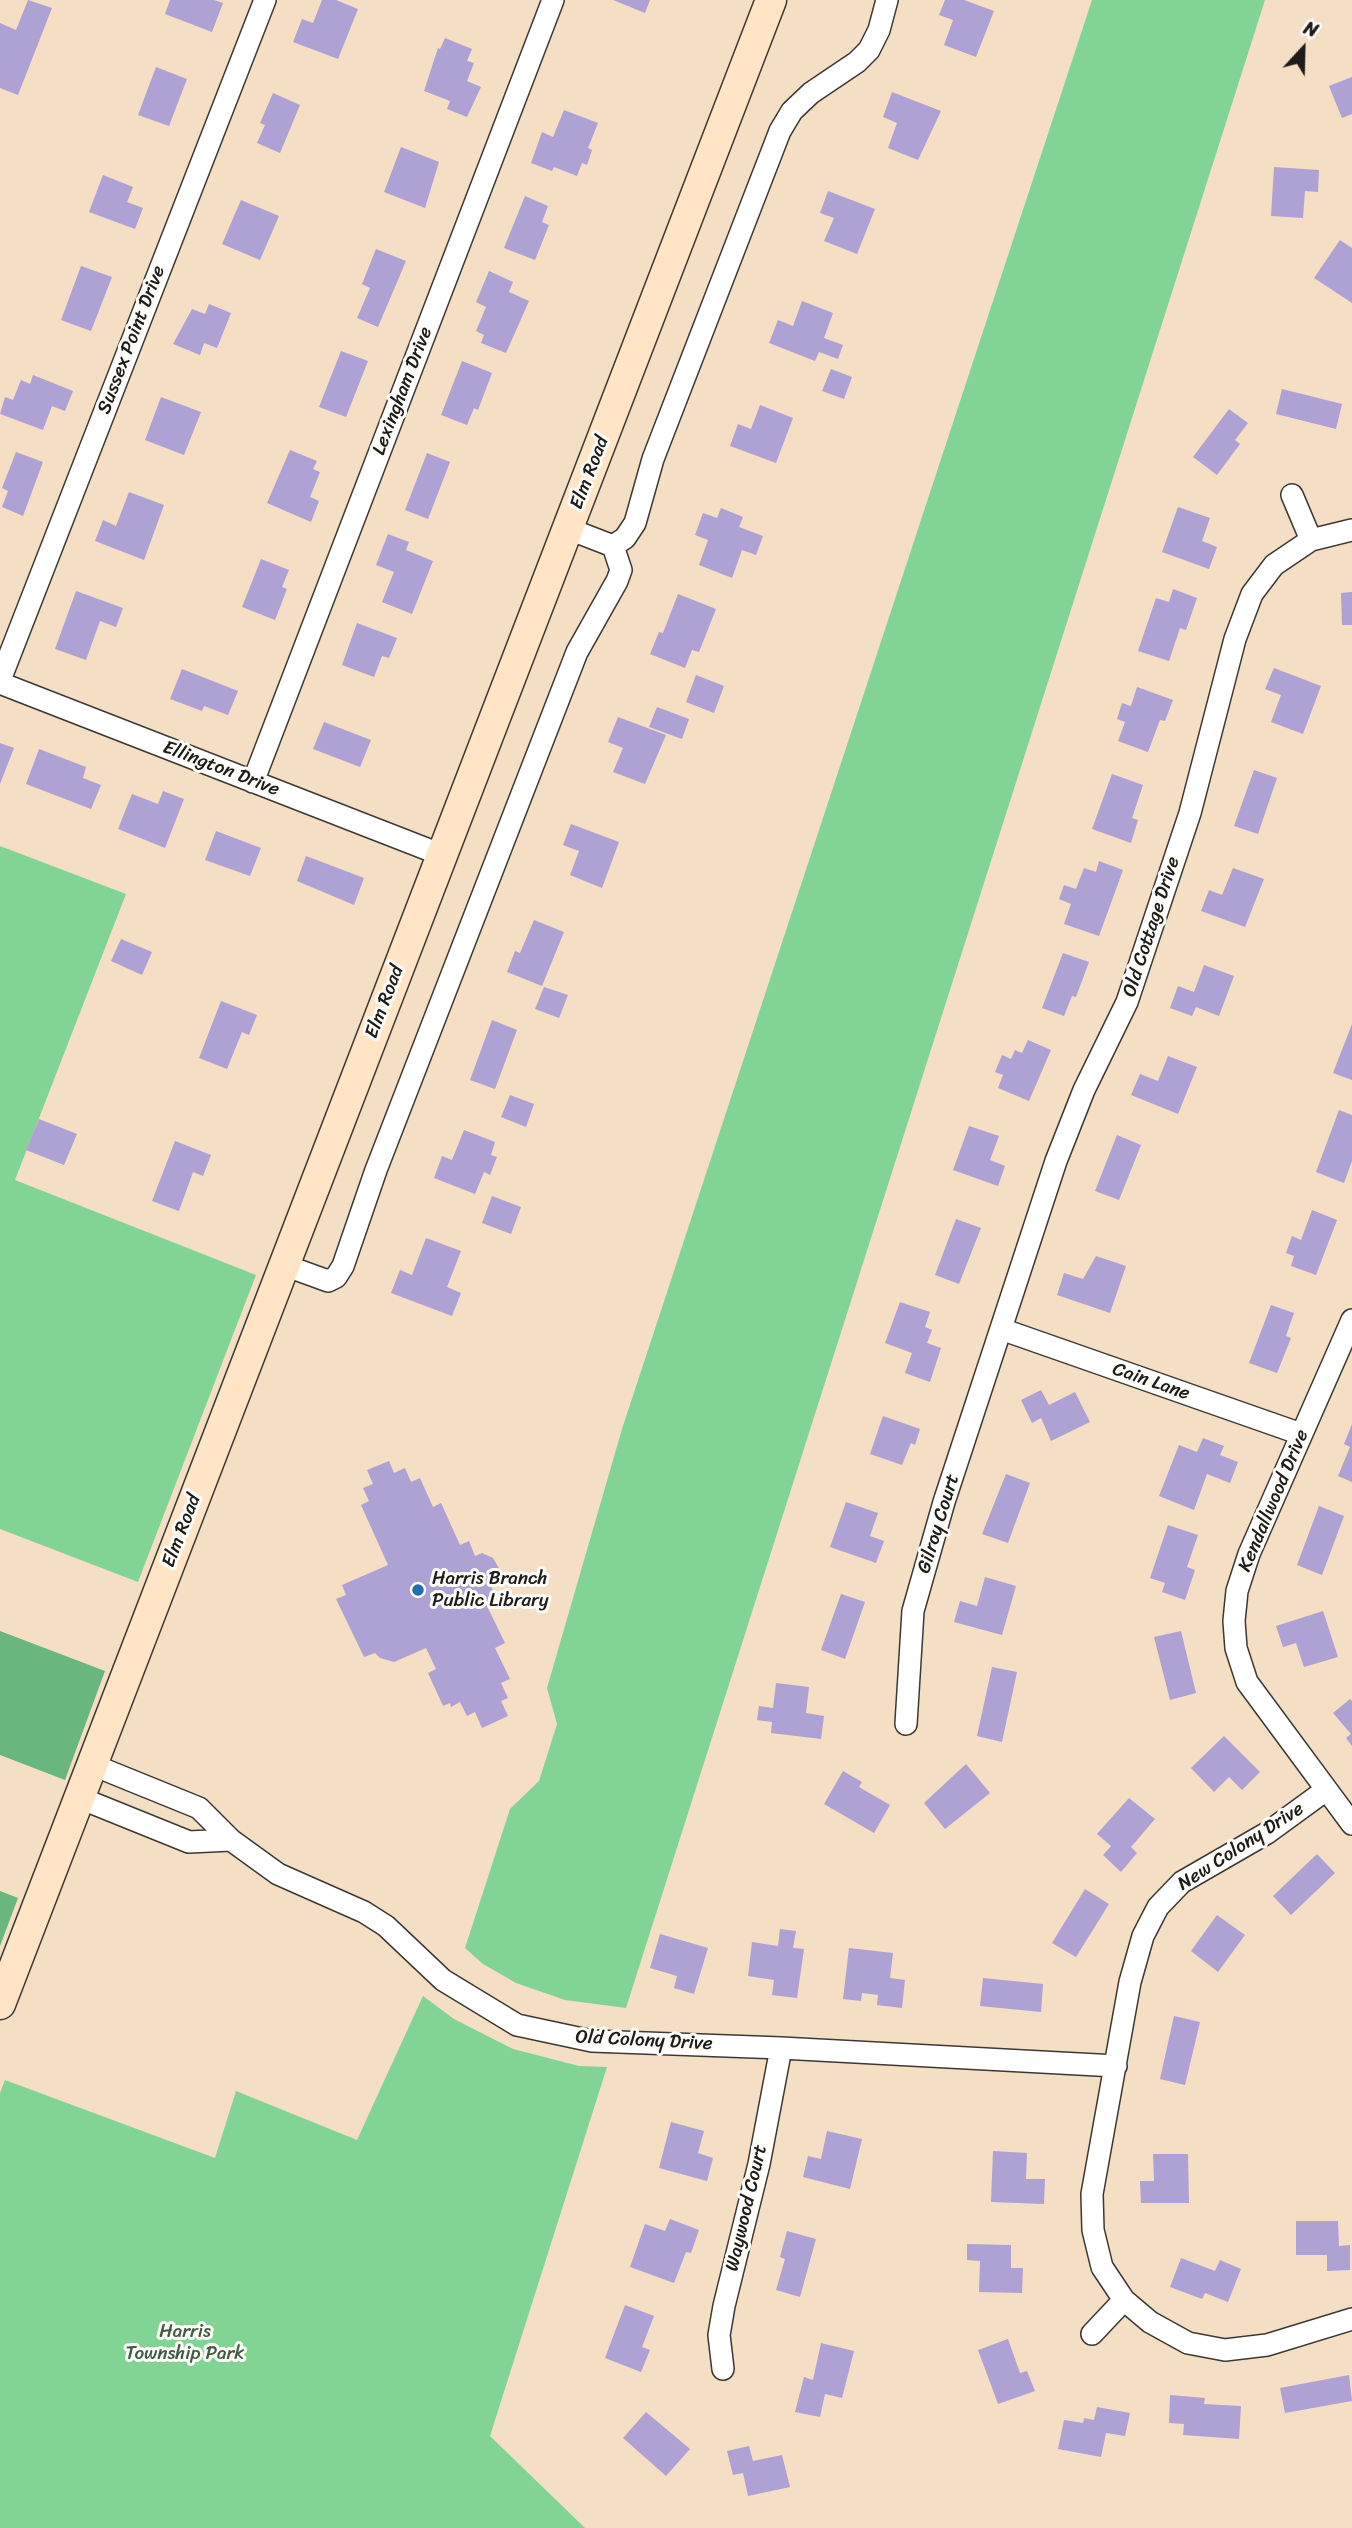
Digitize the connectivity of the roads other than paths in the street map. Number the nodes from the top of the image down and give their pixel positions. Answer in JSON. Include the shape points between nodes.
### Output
{"nodes":[{"id":1,"x":265,"y":0,"type":"edge"},
{"id":2,"x":553,"y":0,"type":"edge"},
{"id":3,"x":771,"y":0,"type":"edge"},
{"id":4,"x":887,"y":0,"type":"edge"},
{"id":5,"x":1292,"y":495,"type":"dead end"},
{"id":6,"x":569,"y":529,"type":"junction"},
{"id":7,"x":1352,"y":530,"type":"edge"},
{"id":8,"x":1311,"y":540,"type":"junction"},
{"id":9,"x":613,"y":546,"type":"junction"},
{"id":10,"x":0,"y":681,"type":"edge"},
{"id":11,"x":253,"y":782,"type":"junction"},
{"id":12,"x":442,"y":855,"type":"junction"},
{"id":13,"x":284,"y":1265,"type":"junction"},
{"id":14,"x":1352,"y":1320,"type":"edge"},
{"id":15,"x":1001,"y":1329,"type":"junction"},
{"id":16,"x":1301,"y":1434,"type":"junction"},
{"id":17,"x":906,"y":1724,"type":"dead end"},
{"id":18,"x":93,"y":1765,"type":"junction"},
{"id":19,"x":1326,"y":1790,"type":"junction"},
{"id":20,"x":80,"y":1798,"type":"junction"},
{"id":21,"x":1352,"y":1824,"type":"edge"},
{"id":22,"x":231,"y":1840,"type":"junction"},
{"id":23,"x":0,"y":2004,"type":"edge"},
{"id":24,"x":781,"y":2048,"type":"junction"},
{"id":25,"x":1116,"y":2066,"type":"junction"},
{"id":26,"x":1124,"y":2300,"type":"junction"},
{"id":27,"x":1352,"y":2319,"type":"edge"},
{"id":28,"x":1092,"y":2334,"type":"dead end"},
{"id":29,"x":723,"y":2369,"type":"dead end"}],
"edges":[{"from":1,"to":10,"type":"street","name":"Sussex Point Drive"},
{"from":2,"to":11,"type":"street","name":"Lexingham Drive"},
{"from":3,"to":6,"type":"street","name":"Elm Road"},
{"from":4,"to":9,"type":"street","via":[[869,50],[811,93],[780,131],[653,459],[635,523]]},
{"from":5,"to":8,"type":"street"},
{"from":6,"to":9,"type":"street"},
{"from":6,"to":12,"type":"street","name":"Elm Road"},
{"from":7,"to":8,"type":"street","name":"Old Cottage Drive"},
{"from":8,"to":15,"type":"street","name":"Old Cottage Drive","via":[[1274,565],[1252,594],[1235,639],[1190,813],[1127,1002],[1056,1161]]},
{"from":9,"to":13,"type":"street","via":[[621,570],[617,581],[577,652],[343,1266],[328,1281]]},
{"from":10,"to":11,"type":"street","name":"Ellington Drive"},
{"from":11,"to":12,"type":"street","name":"Ellington Drive"},
{"from":12,"to":13,"type":"street","name":"Elm Road"},
{"from":13,"to":18,"type":"street","name":"Elm Road"},
{"from":14,"to":16,"type":"street","name":"Kendallwood Drive"},
{"from":15,"to":16,"type":"street","name":"Cain Lane"},
{"from":15,"to":17,"type":"street","name":"Gilroy Court","via":[[913,1611]]},
{"from":16,"to":19,"type":"street","name":"Kendallwood Drive","via":[[1249,1554],[1237,1591],[1235,1634],[1247,1682]]},
{"from":18,"to":20,"type":"street","name":"Elm Road"},
{"from":18,"to":22,"type":"street","name":"Old Colony Drive","via":[[199,1808]]},
{"from":19,"to":21,"type":"street","name":"Kendallwood Drive"},
{"from":19,"to":25,"type":"street","name":"New Colony Drive","via":[[1267,1833],[1182,1882],[1158,1907],[1143,1936],[1130,1982]]},
{"from":20,"to":22,"type":"street","via":[[189,1842]]},
{"from":20,"to":23,"type":"street","name":"Elm Road"},
{"from":22,"to":24,"type":"street","name":"Old Colony Drive","via":[[278,1874],[386,1926],[443,1980],[517,2025],[592,2041]]},
{"from":24,"to":25,"type":"street","name":"Old Colony Drive"},
{"from":24,"to":29,"type":"street","name":"Waywood Court","via":[[759,2164],[724,2306],[719,2336]]},
{"from":25,"to":26,"type":"street","name":"New Colony Drive","via":[[1092,2194],[1093,2230],[1102,2267]]},
{"from":26,"to":27,"type":"street","name":"New Colony Drive","via":[[1150,2322],[1188,2343],[1225,2350],[1267,2345]]},
{"from":26,"to":28,"type":"street"}]}
